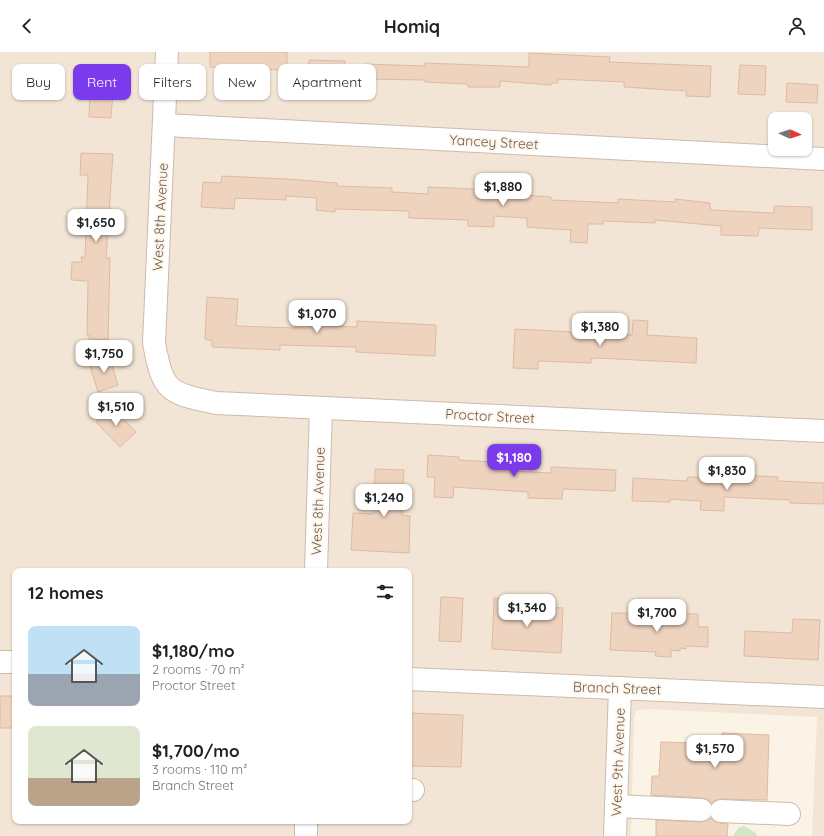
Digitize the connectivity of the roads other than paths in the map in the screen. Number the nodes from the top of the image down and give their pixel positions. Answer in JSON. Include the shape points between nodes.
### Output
{"nodes":[{"id":1,"x":167,"y":52,"type":"edge"},
{"id":2,"x":165,"y":125,"type":"junction"},
{"id":3,"x":824,"y":158,"type":"edge"},
{"id":4,"x":163,"y":380,"type":"joint"},
{"id":5,"x":321,"y":408,"type":"junction"},
{"id":6,"x":824,"y":431,"type":"edge"},
{"id":7,"x":316,"y":568,"type":"edge"},
{"id":8,"x":0,"y":662,"type":"edge"},
{"id":9,"x":12,"y":662,"type":"edge"},
{"id":10,"x":412,"y":679,"type":"edge"},
{"id":11,"x":620,"y":688,"type":"junction"},
{"id":12,"x":824,"y":697,"type":"edge"},
{"id":13,"x":616,"y":806,"type":"junction"},
{"id":14,"x":789,"y":814,"type":"dead end"},
{"id":15,"x":306,"y":824,"type":"edge"},
{"id":16,"x":306,"y":836,"type":"edge"},
{"id":17,"x":615,"y":836,"type":"edge"}],
"edges":[{"from":1,"to":2,"type":"street","name":"West 8th Avenue"},
{"from":2,"to":3,"type":"street","name":"Yancey Street"},
{"from":2,"to":4,"type":"street","name":"West 8th Avenue","via":[[154,336],[158,368]]},
{"from":4,"to":5,"type":"street","name":"Proctor Street","via":[[173,391],[216,403]]},
{"from":5,"to":6,"type":"street","name":"Proctor Street"},
{"from":5,"to":7,"type":"street","name":"West 8th Avenue"},
{"from":8,"to":9,"type":"street"},
{"from":10,"to":11,"type":"street","name":"Branch Street"},
{"from":11,"to":12,"type":"street","name":"Branch Street"},
{"from":11,"to":13,"type":"street","name":"West 9th Avenue"},
{"from":13,"to":14,"type":"street"},
{"from":13,"to":17,"type":"street","name":"West 9th Avenue"},
{"from":15,"to":16,"type":"street"}]}
